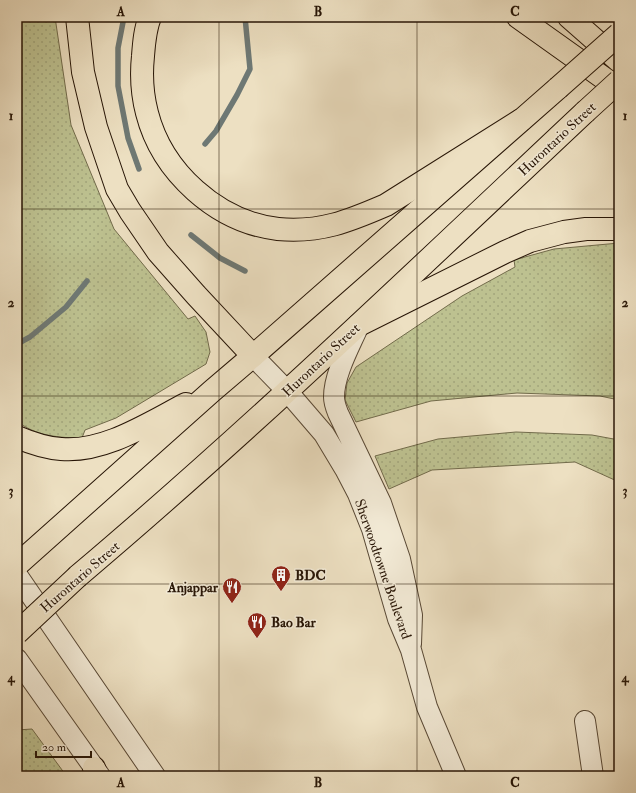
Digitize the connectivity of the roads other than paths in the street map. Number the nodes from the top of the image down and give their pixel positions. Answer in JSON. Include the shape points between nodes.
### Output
{"nodes":[{"id":1,"x":77,"y":17,"type":"edge"},
{"id":2,"x":150,"y":17,"type":"edge"},
{"id":3,"x":518,"y":17,"type":"edge"},
{"id":4,"x":569,"y":17,"type":"edge"},
{"id":5,"x":619,"y":34,"type":"edge"},
{"id":6,"x":619,"y":61,"type":"edge"},
{"id":7,"x":619,"y":82,"type":"edge"},
{"id":8,"x":619,"y":89,"type":"edge"},
{"id":9,"x":521,"y":120,"type":"junction"},
{"id":10,"x":619,"y":229,"type":"edge"},
{"id":11,"x":359,"y":325,"type":"junction"},
{"id":12,"x":253,"y":356,"type":"junction"},
{"id":13,"x":212,"y":391,"type":"junction"},
{"id":14,"x":287,"y":391,"type":"junction"},
{"id":15,"x":17,"y":437,"type":"edge"},
{"id":16,"x":354,"y":466,"type":"junction"},
{"id":17,"x":17,"y":565,"type":"edge"},
{"id":18,"x":17,"y":574,"type":"edge"},
{"id":19,"x":17,"y":633,"type":"edge"},
{"id":20,"x":17,"y":659,"type":"edge"},
{"id":21,"x":585,"y":721,"type":"dead end"},
{"id":22,"x":97,"y":773,"type":"edge"},
{"id":23,"x":155,"y":776,"type":"edge"},
{"id":24,"x":456,"y":776,"type":"edge"},
{"id":25,"x":592,"y":776,"type":"edge"}],
"edges":[{"from":1,"to":12,"type":"main road","via":[[83,72],[96,127],[118,189],[158,252]]},
{"from":2,"to":9,"type":"main road","via":[[144,37],[142,83],[147,114],[160,146],[178,172],[204,197],[228,213],[260,225],[293,230],[323,228],[367,213],[386,205]]},
{"from":3,"to":8,"type":"main road"},
{"from":4,"to":6,"type":"main road"},
{"from":5,"to":9,"type":"main road","bridge":true},
{"from":7,"to":11,"type":"main road","name":"Hurontario Street","bridge":true},
{"from":9,"to":12,"type":"main road"},
{"from":10,"to":11,"type":"main road","via":[[586,229],[530,241]]},
{"from":11,"to":14,"type":"main road","name":"Hurontario Street"},
{"from":11,"to":16,"type":"street","name":"Sherwoodtowne Boulevard","via":[[345,355],[334,398]]},
{"from":12,"to":13,"type":"main road"},
{"from":12,"to":14,"type":"street","name":"Sherwoodtowne Boulevard"},
{"from":13,"to":15,"type":"main road","via":[[118,438],[85,448],[61,449],[35,445]]},
{"from":13,"to":17,"type":"main road"},
{"from":14,"to":16,"type":"street","name":"Sherwoodtowne Boulevard"},
{"from":14,"to":19,"type":"main road","name":"Hurontario Street","bridge":true},
{"from":16,"to":24,"type":"street","name":"Sherwoodtowne Boulevard","via":[[381,503],[400,559],[412,615],[411,650],[427,707]]},
{"from":18,"to":23,"type":"street"},
{"from":20,"to":22,"type":"street"},
{"from":21,"to":25,"type":"street"}]}
